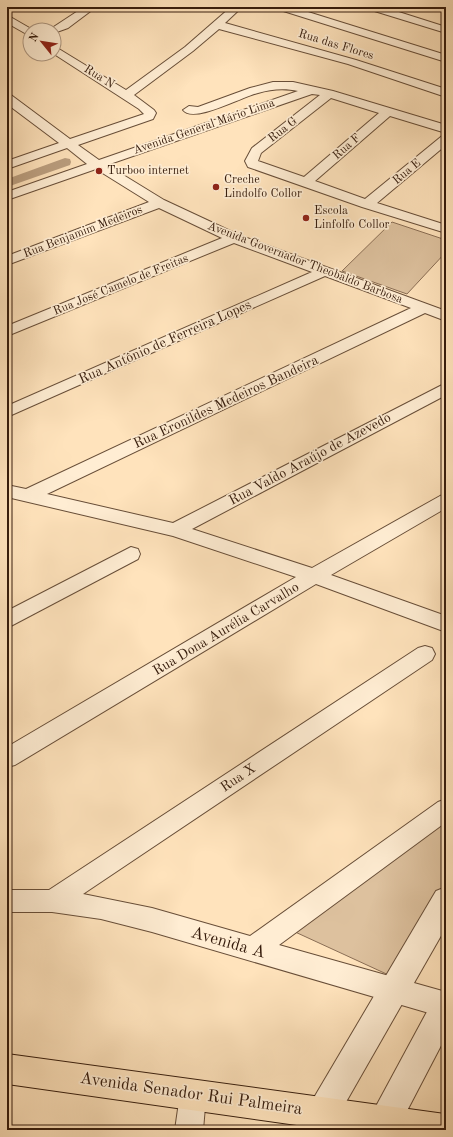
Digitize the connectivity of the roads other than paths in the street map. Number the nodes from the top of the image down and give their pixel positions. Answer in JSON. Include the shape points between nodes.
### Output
{"nodes":[{"id":1,"x":91,"y":7,"type":"edge"},
{"id":2,"x":237,"y":7,"type":"edge"},
{"id":3,"x":281,"y":7,"type":"edge"},
{"id":4,"x":372,"y":7,"type":"edge"},
{"id":5,"x":7,"y":18,"type":"edge"},
{"id":6,"x":218,"y":25,"type":"junction"},
{"id":7,"x":62,"y":27,"type":"edge"},
{"id":8,"x":22,"y":28,"type":"edge"},
{"id":9,"x":446,"y":30,"type":"edge"},
{"id":10,"x":62,"y":53,"type":"edge"},
{"id":11,"x":446,"y":59,"type":"edge"},
{"id":12,"x":312,"y":90,"type":"junction"},
{"id":13,"x":446,"y":93,"type":"edge"},
{"id":14,"x":329,"y":94,"type":"junction"},
{"id":15,"x":127,"y":95,"type":"junction"},
{"id":16,"x":7,"y":98,"type":"edge"},
{"id":17,"x":143,"y":106,"type":"joint"},
{"id":18,"x":189,"y":110,"type":"dead end"},
{"id":19,"x":387,"y":112,"type":"junction"},
{"id":20,"x":446,"y":129,"type":"edge"},
{"id":21,"x":446,"y":139,"type":"edge"},
{"id":22,"x":74,"y":147,"type":"junction"},
{"id":23,"x":95,"y":163,"type":"junction"},
{"id":24,"x":7,"y":165,"type":"edge"},
{"id":25,"x":306,"y":182,"type":"junction"},
{"id":26,"x":7,"y":196,"type":"edge"},
{"id":27,"x":159,"y":203,"type":"junction"},
{"id":28,"x":367,"y":204,"type":"junction"},
{"id":29,"x":444,"y":226,"type":"edge"},
{"id":30,"x":234,"y":238,"type":"junction"},
{"id":31,"x":7,"y":261,"type":"edge"},
{"id":32,"x":323,"y":272,"type":"junction"},
{"id":33,"x":424,"y":308,"type":"junction"},
{"id":34,"x":446,"y":316,"type":"edge"},
{"id":35,"x":7,"y":331,"type":"edge"},
{"id":36,"x":446,"y":388,"type":"edge"},
{"id":37,"x":7,"y":412,"type":"edge"},
{"id":38,"x":7,"y":491,"type":"edge"},
{"id":39,"x":27,"y":496,"type":"junction"},
{"id":40,"x":446,"y":500,"type":"edge"},
{"id":41,"x":175,"y":530,"type":"junction"},
{"id":42,"x":131,"y":554,"type":"dead end"},
{"id":43,"x":314,"y":576,"type":"junction"},
{"id":44,"x":7,"y":620,"type":"edge"},
{"id":45,"x":446,"y":624,"type":"edge"},
{"id":46,"x":425,"y":654,"type":"dead end"},
{"id":47,"x":7,"y":758,"type":"edge"},
{"id":48,"x":446,"y":809,"type":"edge"},
{"id":49,"x":446,"y":900,"type":"edge"},
{"id":50,"x":7,"y":901,"type":"edge"},
{"id":51,"x":52,"y":902,"type":"junction"},
{"id":52,"x":252,"y":950,"type":"junction"},
{"id":53,"x":394,"y":989,"type":"junction"},
{"id":54,"x":446,"y":1005,"type":"edge"},
{"id":55,"x":7,"y":1069,"type":"edge"},
{"id":56,"x":193,"y":1095,"type":"junction"},
{"id":57,"x":323,"y":1112,"type":"junction"},
{"id":58,"x":385,"y":1121,"type":"junction"},
{"id":59,"x":189,"y":1130,"type":"edge"},
{"id":60,"x":446,"y":1130,"type":"edge"}],
"edges":[{"from":1,"to":7,"type":"street"},
{"from":2,"to":6,"type":"street"},
{"from":3,"to":11,"type":"street"},
{"from":4,"to":9,"type":"street"},
{"from":5,"to":8,"type":"street"},
{"from":6,"to":13,"type":"street","name":"Rua das Flores","via":[[345,60]]},
{"from":6,"to":15,"type":"street"},
{"from":10,"to":15,"type":"street","name":"Rua N"},
{"from":12,"to":14,"type":"street"},
{"from":12,"to":18,"type":"street","via":[[293,86],[273,86],[254,90],[198,111]]},
{"from":12,"to":23,"type":"street","name":"Avenida General Mário Lima"},
{"from":14,"to":19,"type":"street"},
{"from":14,"to":25,"type":"street","name":"Rua G","via":[[256,151],[251,161],[260,168]]},
{"from":15,"to":17,"type":"street","name":"Rua N"},
{"from":16,"to":22,"type":"street","name":"Avenida Governador Theobaldo Barbosa"},
{"from":17,"to":22,"type":"street","name":"Avenida General Mário Lima","via":[[150,113],[146,118]]},
{"from":19,"to":20,"type":"street"},
{"from":19,"to":25,"type":"street","name":"Rua F"},
{"from":21,"to":28,"type":"street","name":"Rua E"},
{"from":22,"to":23,"type":"street","name":"Avenida Governador Theobaldo Barbosa"},
{"from":22,"to":24,"type":"street","name":"Avenida General Mário Lima"},
{"from":23,"to":26,"type":"street","name":"Avenida General Mário Lima"},
{"from":23,"to":27,"type":"street","name":"Avenida Governador Theobaldo Barbosa"},
{"from":25,"to":28,"type":"street"},
{"from":27,"to":30,"type":"street","name":"Avenida Governador Theobaldo Barbosa"},
{"from":27,"to":31,"type":"street","name":"Rua Benjamim Medeiros"},
{"from":28,"to":29,"type":"street"},
{"from":30,"to":32,"type":"street","name":"Avenida Governador Theobaldo Barbosa"},
{"from":30,"to":35,"type":"street","name":"Rua José Camelo de Freitas"},
{"from":32,"to":33,"type":"street","name":"Avenida Governador Theobaldo Barbosa"},
{"from":32,"to":37,"type":"street","name":"Rua Antônio de Ferreira Lopes"},
{"from":33,"to":34,"type":"street","name":"Avenida Governador Theobaldo Barbosa"},
{"from":33,"to":39,"type":"street","name":"Rua Eronildes Medeiros Bandeira"},
{"from":36,"to":41,"type":"street","name":"Rua Valdo Araújo de Azevedo"},
{"from":38,"to":39,"type":"street"},
{"from":39,"to":41,"type":"street"},
{"from":40,"to":43,"type":"street","name":"Rua Dona Aurélia Carvalho"},
{"from":41,"to":43,"type":"street"},
{"from":42,"to":44,"type":"street"},
{"from":43,"to":45,"type":"street"},
{"from":43,"to":47,"type":"street","name":"Rua Dona Aurélia Carvalho"},
{"from":46,"to":51,"type":"street","name":"Rua X"},
{"from":48,"to":52,"type":"street"},
{"from":49,"to":53,"type":"street"},
{"from":50,"to":51,"type":"street","name":"Avenida A"},
{"from":51,"to":52,"type":"street","name":"Avenida A","via":[[101,908],[145,918]]},
{"from":52,"to":53,"type":"street","name":"Avenida A"},
{"from":53,"to":54,"type":"street","name":"Avenida A"},
{"from":53,"to":57,"type":"street"},
{"from":54,"to":58,"type":"street"},
{"from":55,"to":56,"type":"main road","name":"Avenida Senador Rui Palmeira"},
{"from":56,"to":57,"type":"main road","name":"Avenida Senador Rui Palmeira"},
{"from":56,"to":59,"type":"street"},
{"from":57,"to":58,"type":"main road","name":"Avenida Senador Rui Palmeira"},
{"from":58,"to":60,"type":"main road","name":"Avenida Senador Rui Palmeira"}]}
